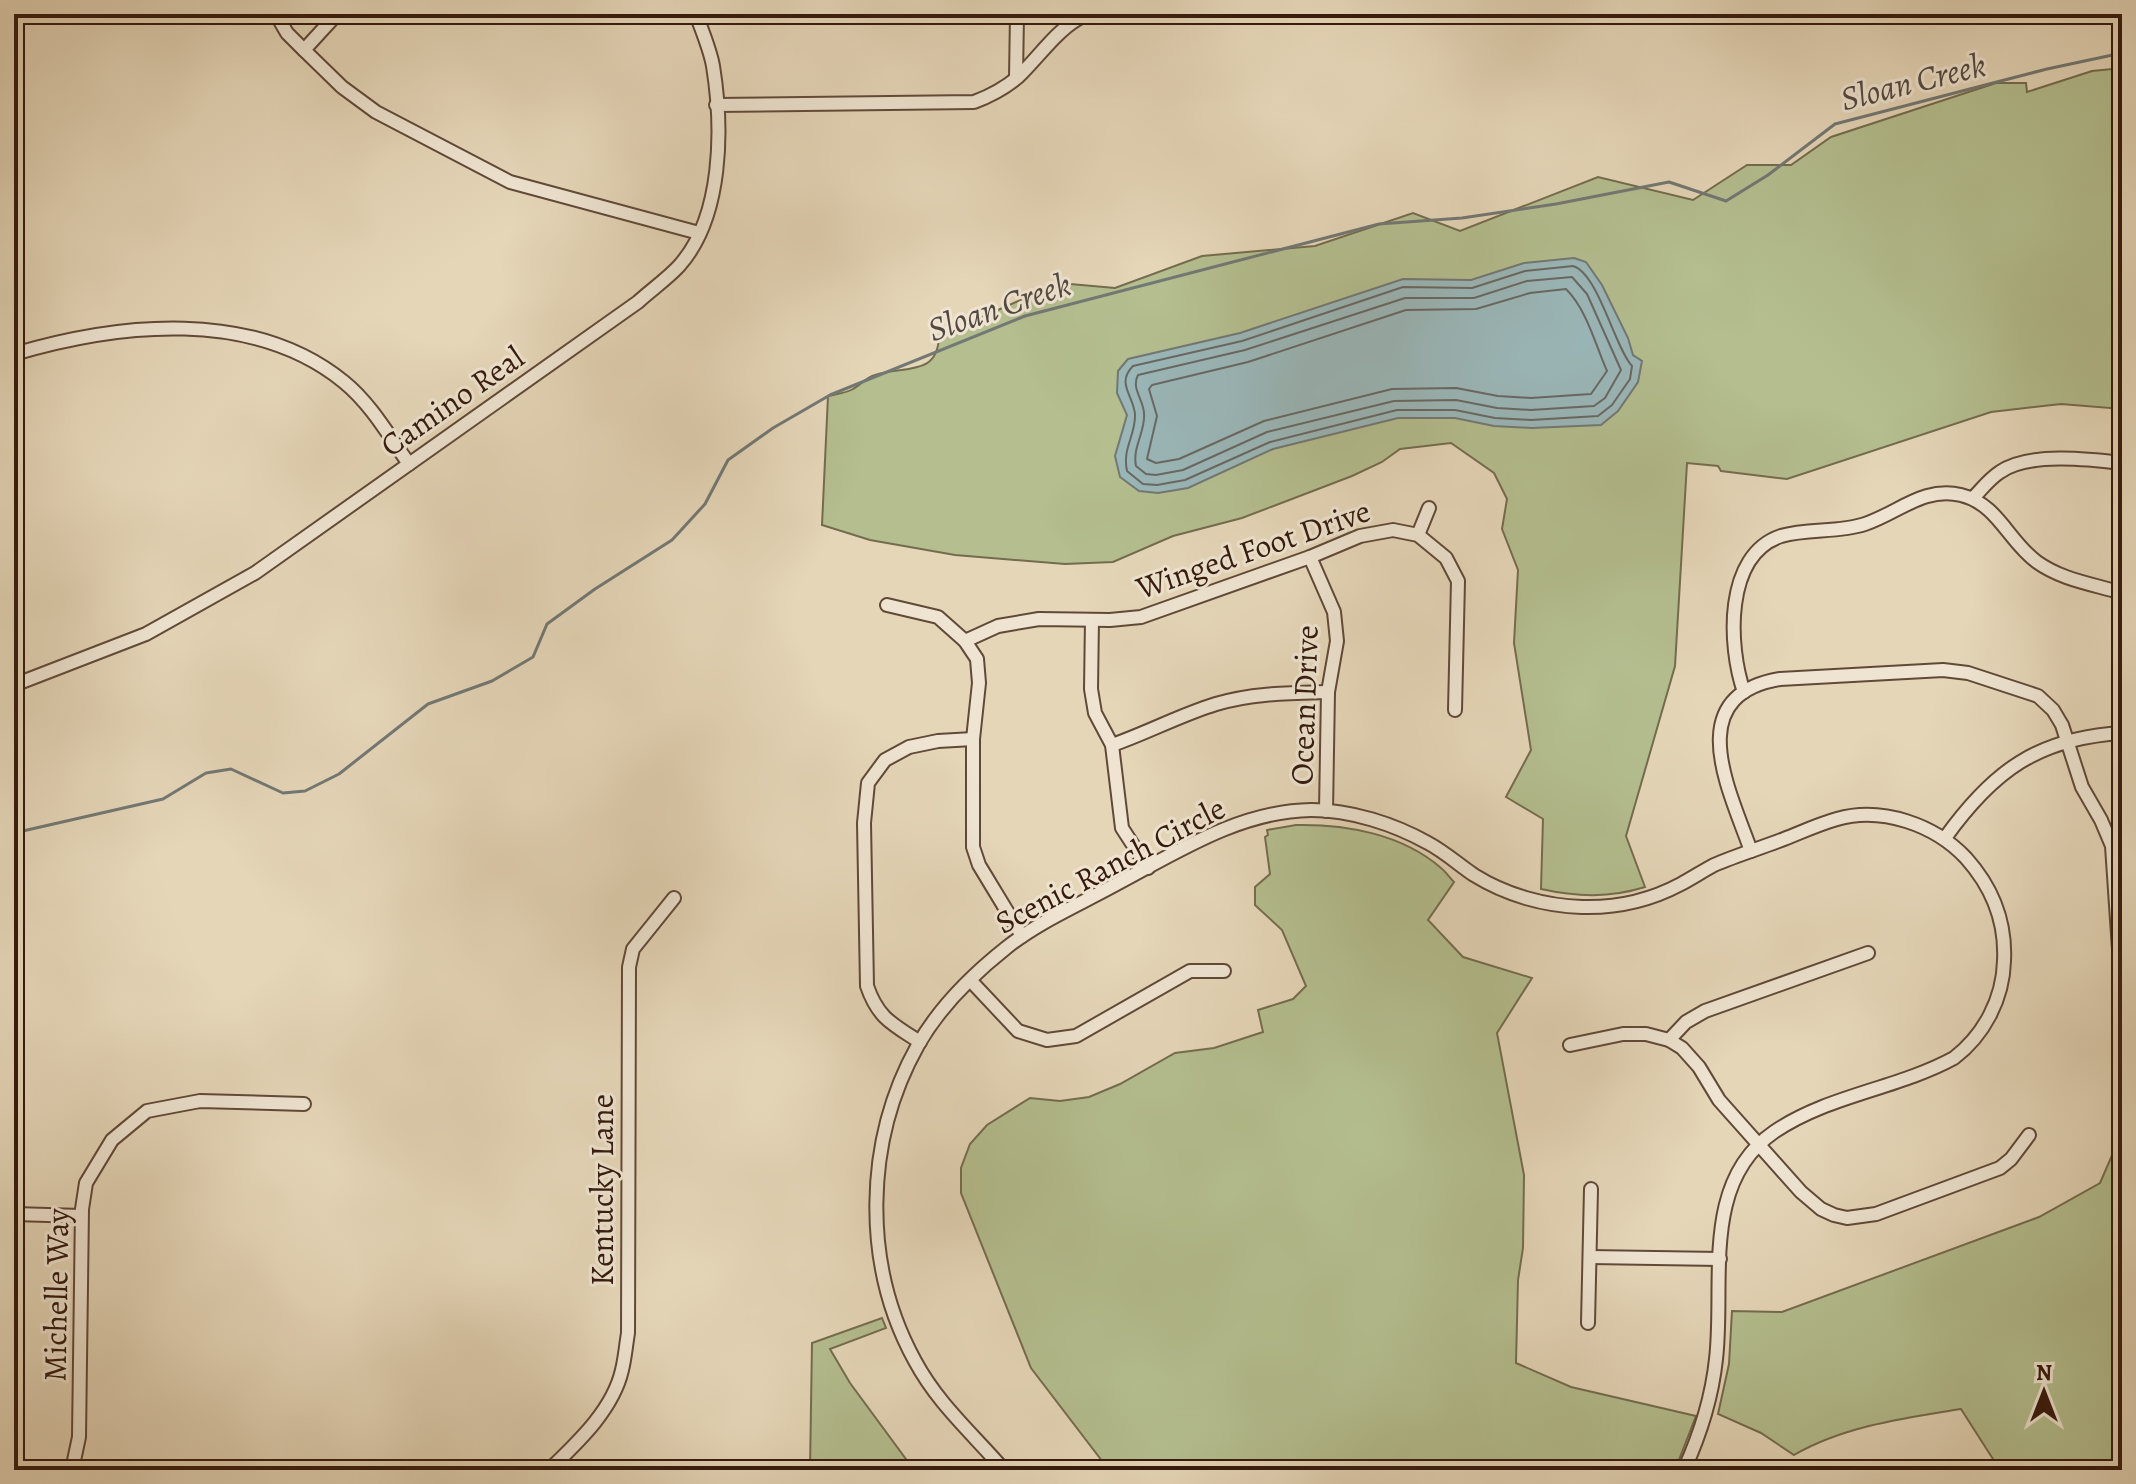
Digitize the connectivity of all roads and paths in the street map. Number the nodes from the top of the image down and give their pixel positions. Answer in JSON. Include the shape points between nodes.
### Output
{"nodes":[{"id":1,"x":276,"y":14,"type":"edge"},
{"id":2,"x":337,"y":14,"type":"edge"},
{"id":3,"x":696,"y":14,"type":"edge"},
{"id":4,"x":1017,"y":14,"type":"edge"},
{"id":5,"x":1087,"y":14,"type":"edge"},
{"id":6,"x":304,"y":50,"type":"junction"},
{"id":7,"x":1016,"y":78,"type":"junction"},
{"id":8,"x":716,"y":105,"type":"junction"},
{"id":9,"x":699,"y":233,"type":"junction"},
{"id":10,"x":14,"y":354,"type":"edge"},
{"id":11,"x":2122,"y":463,"type":"edge"},
{"id":12,"x":409,"y":464,"type":"junction"},
{"id":13,"x":1973,"y":498,"type":"junction"},
{"id":14,"x":1429,"y":508,"type":"dead end"},
{"id":15,"x":1418,"y":535,"type":"junction"},
{"id":16,"x":1310,"y":557,"type":"junction"},
{"id":17,"x":2122,"y":593,"type":"edge"},
{"id":18,"x":887,"y":605,"type":"dead end"},
{"id":19,"x":1092,"y":620,"type":"junction"},
{"id":20,"x":965,"y":641,"type":"junction"},
{"id":21,"x":14,"y":685,"type":"edge"},
{"id":22,"x":1328,"y":692,"type":"junction"},
{"id":23,"x":1744,"y":692,"type":"junction"},
{"id":24,"x":1455,"y":710,"type":"dead end"},
{"id":25,"x":2122,"y":733,"type":"edge"},
{"id":26,"x":973,"y":739,"type":"junction"},
{"id":27,"x":2069,"y":740,"type":"junction"},
{"id":28,"x":1112,"y":745,"type":"junction"},
{"id":29,"x":1326,"y":811,"type":"junction"},
{"id":30,"x":1945,"y":838,"type":"junction"},
{"id":31,"x":1751,"y":851,"type":"junction"},
{"id":32,"x":1148,"y":868,"type":"junction"},
{"id":33,"x":674,"y":898,"type":"dead end"},
{"id":34,"x":1022,"y":936,"type":"junction"},
{"id":35,"x":1868,"y":953,"type":"dead end"},
{"id":36,"x":1224,"y":971,"type":"dead end"},
{"id":37,"x":970,"y":980,"type":"junction"},
{"id":38,"x":2122,"y":994,"type":"edge"},
{"id":39,"x":1669,"y":1040,"type":"junction"},
{"id":40,"x":920,"y":1042,"type":"junction"},
{"id":41,"x":1570,"y":1045,"type":"dead end"},
{"id":42,"x":304,"y":1104,"type":"dead end"},
{"id":43,"x":2029,"y":1135,"type":"dead end"},
{"id":44,"x":1759,"y":1144,"type":"junction"},
{"id":45,"x":1591,"y":1189,"type":"dead end"},
{"id":46,"x":14,"y":1214,"type":"edge"},
{"id":47,"x":81,"y":1216,"type":"junction"},
{"id":48,"x":1590,"y":1257,"type":"junction"},
{"id":49,"x":1720,"y":1259,"type":"junction"},
{"id":50,"x":1588,"y":1323,"type":"dead end"},
{"id":51,"x":1689,"y":1469,"type":"edge"},
{"id":52,"x":72,"y":1470,"type":"edge"},
{"id":53,"x":549,"y":1470,"type":"edge"},
{"id":54,"x":1004,"y":1470,"type":"edge"}],
"edges":[{"from":1,"to":6,"type":"street"},
{"from":2,"to":6,"type":"street"},
{"from":3,"to":8,"type":"street","name":"Camino Real","via":[[713,66]]},
{"from":4,"to":7,"type":"street"},
{"from":5,"to":7,"type":"street","via":[[1050,41]]},
{"from":6,"to":9,"type":"street","via":[[376,112],[510,182]]},
{"from":7,"to":8,"type":"street","via":[[965,104]]},
{"from":8,"to":9,"type":"street","name":"Camino Real","via":[[715,190]]},
{"from":9,"to":12,"type":"street","name":"Camino Real","via":[[680,265],[638,302]]},
{"from":10,"to":12,"type":"street","via":[[117,332],[173,329],[241,335],[291,350],[344,381],[364,400]]},
{"from":11,"to":13,"type":"street","via":[[2025,462],[2001,470]]},
{"from":12,"to":21,"type":"street","name":"Camino Real","via":[[283,555],[198,606],[146,634]]},
{"from":13,"to":17,"type":"street","via":[[1994,512],[2045,567]]},
{"from":13,"to":23,"type":"street","via":[[1930,494],[1865,524],[1755,542],[1737,592],[1734,654]]},
{"from":14,"to":15,"type":"street"},
{"from":15,"to":16,"type":"street","name":"Winged Foot Drive","via":[[1393,530],[1360,536]]},
{"from":15,"to":24,"type":"street","name":"Winged Foot Drive","via":[[1446,558],[1458,581]]},
{"from":16,"to":19,"type":"street","name":"Winged Foot Drive","via":[[1141,617]]},
{"from":16,"to":22,"type":"street","name":"Ocean Drive","via":[[1334,612],[1337,641]]},
{"from":18,"to":20,"type":"street","via":[[938,617]]},
{"from":19,"to":20,"type":"street","name":"Winged Foot Drive","via":[[1039,619],[998,626]]},
{"from":19,"to":28,"type":"street","via":[[1091,689],[1095,713]]},
{"from":20,"to":26,"type":"street","via":[[977,659],[979,683]]},
{"from":22,"to":28,"type":"street","via":[[1219,703]]},
{"from":22,"to":29,"type":"street","name":"Ocean Drive"},
{"from":23,"to":27,"type":"street","via":[[1780,679],[1955,670],[2038,696],[2053,710]]},
{"from":23,"to":31,"type":"street","via":[[1725,713],[1719,749]]},
{"from":25,"to":27,"type":"street"},
{"from":26,"to":34,"type":"street","via":[[973,847]]},
{"from":26,"to":40,"type":"street","via":[[909,747],[885,760],[868,783],[867,986],[874,1007],[888,1022]]},
{"from":27,"to":30,"type":"street","via":[[2004,773],[1975,798]]},
{"from":27,"to":38,"type":"street","via":[[2082,787],[2112,846]]},
{"from":28,"to":32,"type":"street","via":[[1122,828]]},
{"from":29,"to":31,"type":"street","name":"Scenic Ranch Circle","via":[[1387,825],[1430,844],[1503,890],[1563,906],[1612,906],[1645,899]]},
{"from":29,"to":32,"type":"street","name":"Scenic Ranch Circle","via":[[1248,820]]},
{"from":30,"to":31,"type":"street","name":"Scenic Ranch Circle","via":[[1900,819],[1851,816]]},
{"from":30,"to":44,"type":"street","name":"Scenic Ranch Circle","via":[[1988,887],[2002,930],[2004,973],[1983,1028],[1943,1064],[1809,1113]]},
{"from":32,"to":34,"type":"street","name":"Scenic Ranch Circle"},
{"from":33,"to":53,"type":"street","name":"Kentucky Lane","via":[[633,949],[629,967],[628,1333],[622,1372],[595,1421]]},
{"from":34,"to":37,"type":"street","name":"Scenic Ranch Circle"},
{"from":35,"to":39,"type":"street","via":[[1705,1011]]},
{"from":36,"to":37,"type":"street","via":[[1190,971],[1076,1036],[1047,1040],[1018,1031]]},
{"from":37,"to":40,"type":"street","name":"Scenic Ranch Circle"},
{"from":39,"to":41,"type":"street","via":[[1633,1033]]},
{"from":39,"to":44,"type":"street","via":[[1691,1057],[1719,1100]]},
{"from":40,"to":54,"type":"street","name":"Scenic Ranch Circle","via":[[898,1087],[881,1149],[875,1213],[882,1269],[896,1320],[923,1376]]},
{"from":42,"to":47,"type":"street","name":"Michelle Way","via":[[213,1100],[147,1111],[112,1140],[86,1183]]},
{"from":43,"to":44,"type":"street","via":[[2011,1159],[1986,1175],[1876,1214],[1847,1218],[1811,1201]]},
{"from":44,"to":49,"type":"street","name":"Scenic Ranch Circle","via":[[1726,1201]]},
{"from":45,"to":48,"type":"street"},
{"from":46,"to":47,"type":"street"},
{"from":47,"to":52,"type":"street","name":"Michelle Way","via":[[79,1437]]},
{"from":48,"to":49,"type":"street"},
{"from":48,"to":50,"type":"street"},
{"from":49,"to":51,"type":"street","name":"Scenic Ranch Circle","via":[[1714,1373]]}]}
